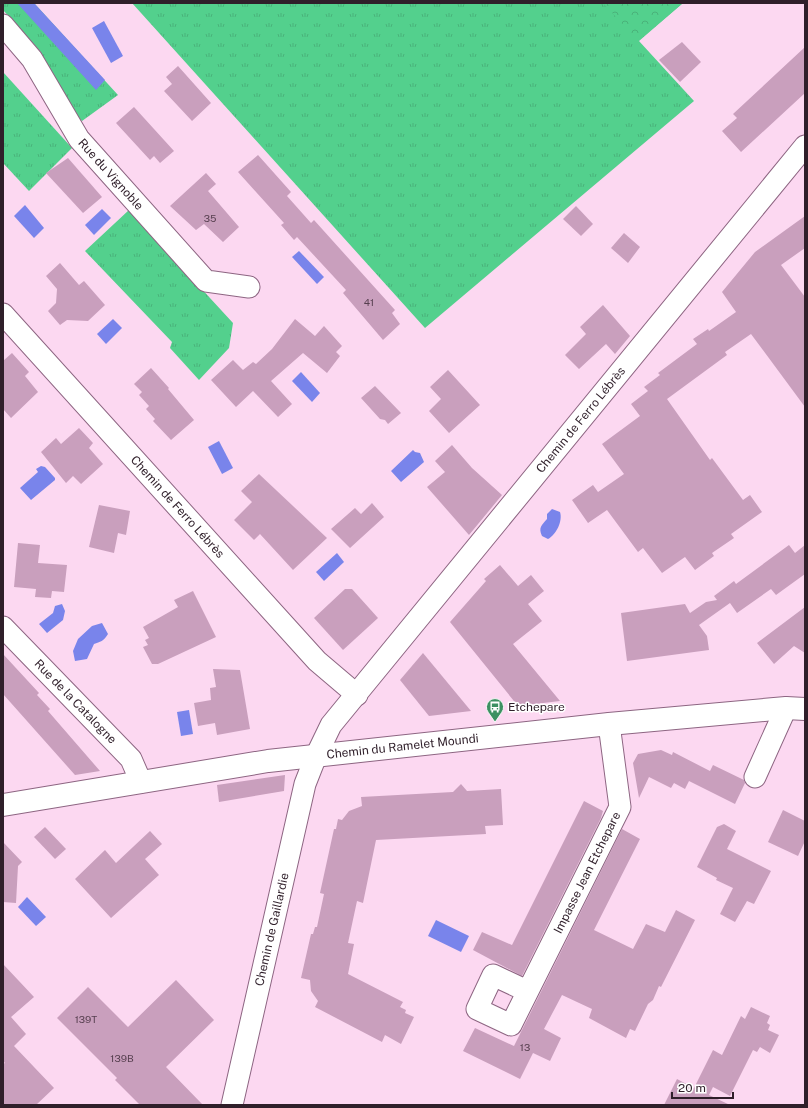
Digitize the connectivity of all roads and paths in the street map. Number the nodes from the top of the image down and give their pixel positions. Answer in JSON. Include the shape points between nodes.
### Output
{"nodes":[{"id":1,"x":3,"y":25,"type":"edge"},
{"id":2,"x":805,"y":146,"type":"edge"},
{"id":3,"x":249,"y":287,"type":"dead end"},
{"id":4,"x":3,"y":314,"type":"edge"},
{"id":5,"x":3,"y":627,"type":"edge"},
{"id":6,"x":357,"y":695,"type":"junction"},
{"id":7,"x":795,"y":708,"type":"edge"},
{"id":8,"x":610,"y":724,"type":"junction"},
{"id":9,"x":316,"y":756,"type":"junction"},
{"id":10,"x":755,"y":777,"type":"dead end"},
{"id":11,"x":141,"y":782,"type":"junction"},
{"id":12,"x":3,"y":805,"type":"edge"},
{"id":13,"x":527,"y":991,"type":"dead end"},
{"id":14,"x":232,"y":1105,"type":"edge"}],
"edges":[{"from":1,"to":3,"type":"street","name":"Rue du Vignoble","via":[[32,59],[79,140],[206,281]]},
{"from":2,"to":6,"type":"street","name":"Chemin de Ferro Lébrès"},
{"from":4,"to":6,"type":"street","name":"Chemin de Ferro Lébrès","via":[[317,662]]},
{"from":5,"to":11,"type":"street","name":"Rue de la Catalogne","via":[[131,759]]},
{"from":6,"to":9,"type":"street","name":"Chemin de Ferro Lébrès","via":[[331,725]]},
{"from":7,"to":8,"type":"main road","name":"Chemin du Ramelet Moundi"},
{"from":7,"to":10,"type":"street"},
{"from":8,"to":9,"type":"main road","name":"Chemin du Ramelet Moundi"},
{"from":8,"to":13,"type":"street","name":"Impasse Jean Etchepare","via":[[620,807]]},
{"from":9,"to":11,"type":"main road","name":"Chemin du Ramelet Moundi","via":[[268,761]]},
{"from":9,"to":14,"type":"street","name":"Chemin de Gaillardie","via":[[305,784]]},
{"from":11,"to":12,"type":"main road","name":"Chemin du Ramelet Moundi"}]}
